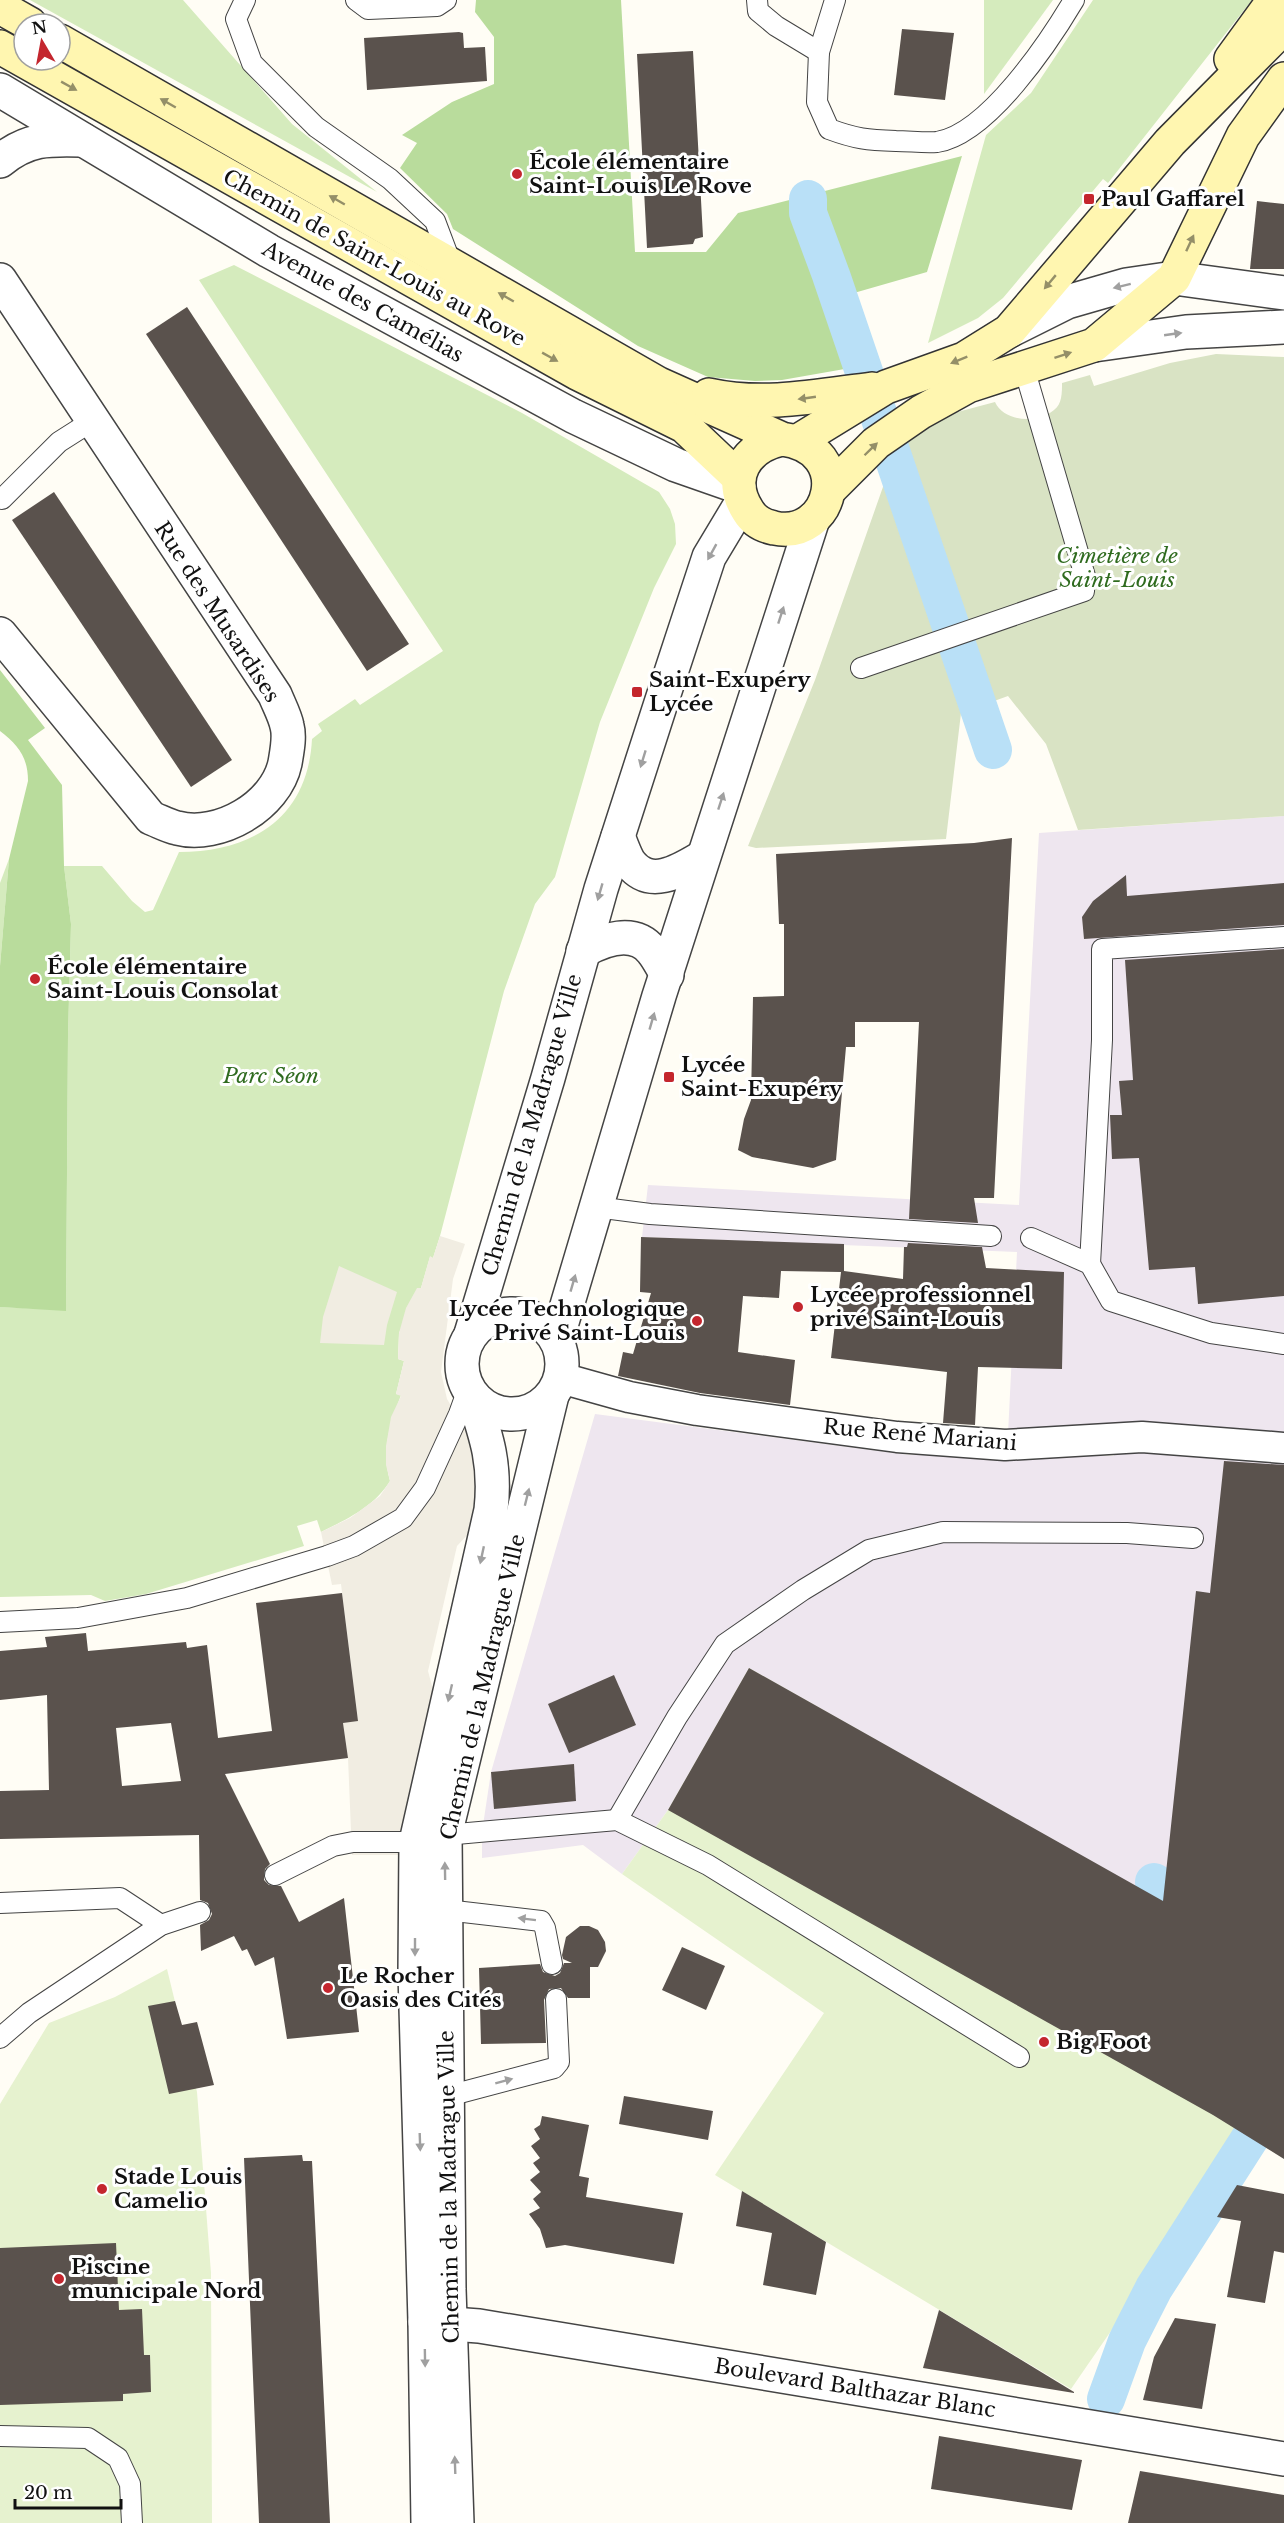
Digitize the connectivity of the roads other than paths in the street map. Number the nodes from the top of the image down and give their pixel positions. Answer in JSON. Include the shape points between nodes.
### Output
{"nodes":[{"id":1,"x":245,"y":0,"type":"edge"},
{"id":2,"x":356,"y":0,"type":"edge"},
{"id":3,"x":446,"y":0,"type":"edge"},
{"id":4,"x":757,"y":0,"type":"edge"},
{"id":5,"x":835,"y":0,"type":"edge"},
{"id":6,"x":1074,"y":0,"type":"edge"},
{"id":7,"x":1274,"y":0,"type":"edge"},
{"id":8,"x":1284,"y":27,"type":"edge"},
{"id":9,"x":0,"y":48,"type":"edge"},
{"id":10,"x":72,"y":48,"type":"edge"},
{"id":11,"x":819,"y":52,"type":"junction"},
{"id":12,"x":1284,"y":79,"type":"edge"},
{"id":13,"x":0,"y":90,"type":"edge"},
{"id":14,"x":85,"y":140,"type":"junction"},
{"id":15,"x":1170,"y":142,"type":"junction"},
{"id":16,"x":0,"y":161,"type":"edge"},
{"id":17,"x":452,"y":266,"type":"junction"},
{"id":18,"x":1174,"y":278,"type":"junction"},
{"id":19,"x":0,"y":280,"type":"edge"},
{"id":20,"x":1284,"y":293,"type":"edge"},
{"id":21,"x":1284,"y":327,"type":"edge"},
{"id":22,"x":1009,"y":331,"type":"junction"},
{"id":23,"x":1094,"y":345,"type":"junction"},
{"id":24,"x":1024,"y":368,"type":"junction"},
{"id":25,"x":659,"y":384,"type":"junction"},
{"id":26,"x":886,"y":387,"type":"junction"},
{"id":27,"x":92,"y":421,"type":"junction"},
{"id":28,"x":790,"y":440,"type":"junction"},
{"id":29,"x":740,"y":489,"type":"junction"},
{"id":30,"x":829,"y":490,"type":"junction"},
{"id":31,"x":2,"y":499,"type":"dead end"},
{"id":32,"x":813,"y":519,"type":"junction"},
{"id":33,"x":0,"y":634,"type":"edge"},
{"id":34,"x":861,"y":668,"type":"dead end"},
{"id":35,"x":618,"y":837,"type":"junction"},
{"id":36,"x":703,"y":857,"type":"junction"},
{"id":37,"x":1284,"y":937,"type":"edge"},
{"id":38,"x":583,"y":951,"type":"junction"},
{"id":39,"x":667,"y":975,"type":"junction"},
{"id":40,"x":596,"y":1207,"type":"junction"},
{"id":41,"x":991,"y":1236,"type":"dead end"},
{"id":42,"x":1031,"y":1238,"type":"dead end"},
{"id":43,"x":1090,"y":1264,"type":"junction"},
{"id":44,"x":471,"y":1334,"type":"junction"},
{"id":45,"x":557,"y":1339,"type":"junction"},
{"id":46,"x":1284,"y":1344,"type":"edge"},
{"id":47,"x":557,"y":1386,"type":"junction"},
{"id":48,"x":470,"y":1392,"type":"junction"},
{"id":49,"x":1284,"y":1448,"type":"edge"},
{"id":50,"x":1193,"y":1538,"type":"dead end"},
{"id":51,"x":0,"y":1622,"type":"edge"},
{"id":52,"x":617,"y":1820,"type":"junction"},
{"id":53,"x":430,"y":1839,"type":"junction"},
{"id":54,"x":275,"y":1875,"type":"dead end"},
{"id":55,"x":0,"y":1903,"type":"edge"},
{"id":56,"x":446,"y":1910,"type":"junction"},
{"id":57,"x":200,"y":1912,"type":"dead end"},
{"id":58,"x":161,"y":1925,"type":"junction"},
{"id":59,"x":552,"y":1964,"type":"dead end"},
{"id":60,"x":556,"y":1999,"type":"dead end"},
{"id":61,"x":0,"y":2038,"type":"edge"},
{"id":62,"x":1019,"y":2057,"type":"dead end"},
{"id":63,"x":448,"y":2096,"type":"junction"},
{"id":64,"x":438,"y":2322,"type":"junction"},
{"id":65,"x":0,"y":2436,"type":"edge"},
{"id":66,"x":1284,"y":2459,"type":"edge"},
{"id":67,"x":132,"y":2523,"type":"edge"},
{"id":68,"x":428,"y":2523,"type":"edge"},
{"id":69,"x":458,"y":2523,"type":"edge"}],
"edges":[{"from":1,"to":17,"type":"lane","via":[[236,19],[252,63],[316,127],[390,179],[435,221]]},
{"from":2,"to":3,"type":"lane","via":[[368,9],[437,6]]},
{"from":4,"to":11,"type":"lane","via":[[758,11]]},
{"from":5,"to":11,"type":"lane"},
{"from":6,"to":11,"type":"lane","via":[[1044,47],[993,109],[963,131],[938,142],[856,139],[829,129],[817,102]]},
{"from":7,"to":15,"type":"main road"},
{"from":8,"to":15,"type":"main road"},
{"from":9,"to":29,"type":"main road","name":"Chemin de Saint-Louis au Rove","one_way":true,"via":[[577,373],[684,426]]},
{"from":17,"to":10,"type":"main road","name":"Chemin de Saint-Louis au Rove","one_way":true},
{"from":18,"to":12,"type":"main road","one_way":true,"via":[[1243,136]]},
{"from":13,"to":14,"type":"street","name":"Avenue des Camélias"},
{"from":14,"to":16,"type":"street","via":[[29,143]]},
{"from":14,"to":29,"type":"street","name":"Avenue des Camélias","via":[[268,251],[573,416],[676,465]]},
{"from":15,"to":22,"type":"main road","one_way":true},
{"from":25,"to":17,"type":"main road","name":"Chemin de Saint-Louis au Rove","one_way":true},
{"from":18,"to":20,"type":"street","name":"Chemin de Saint-Louis au Rove"},
{"from":18,"to":22,"type":"street","name":"Chemin de Saint-Louis au Rove","one_way":true,"via":[[1126,285],[1067,303]]},
{"from":18,"to":23,"type":"main road"},
{"from":19,"to":27,"type":"street","name":"Rue des Musardises"},
{"from":23,"to":21,"type":"street","one_way":true,"via":[[1186,332]]},
{"from":22,"to":26,"type":"main road","name":"Chemin de Saint-Louis au Rove","one_way":true,"via":[[964,359]]},
{"from":24,"to":23,"type":"main road","one_way":true},
{"from":30,"to":24,"type":"main road","one_way":true,"via":[[876,443],[921,412],[968,386]]},
{"from":24,"to":34,"type":"lane","via":[[1085,576],[1084,591]]},
{"from":26,"to":25,"type":"main road","name":"Chemin de Saint-Louis au Rove","one_way":true,"via":[[791,400],[735,401]]},
{"from":25,"to":28,"type":"main road","name":"Chemin de Saint-Louis au Rove"},
{"from":26,"to":28,"type":"main road","name":"Chemin de Saint-Louis au Rove"},
{"from":27,"to":31,"type":"lane","via":[[59,442]]},
{"from":27,"to":33,"type":"street","name":"Rue des Musardises","via":[[275,695],[288,727],[283,772],[270,795],[251,812],[231,822],[178,829],[151,818]]},
{"from":28,"to":29,"type":"main road","name":"Chemin de Saint-Louis au Rove","via":[[767,443],[754,451],[744,463]]},
{"from":28,"to":30,"type":"main road","name":"Chemin de Saint-Louis au Rove","via":[[811,449],[822,460]]},
{"from":29,"to":32,"type":"main road","name":"Chemin de Saint-Louis au Rove","via":[[752,516],[765,526],[782,530]]},
{"from":29,"to":35,"type":"street","name":"Chemin de la Madrague Ville","one_way":true,"via":[[709,557]]},
{"from":30,"to":32,"type":"main road","via":[[824,506]]},
{"from":36,"to":32,"type":"street","one_way":true},
{"from":35,"to":36,"type":"street","via":[[630,863],[643,874],[660,877],[677,873]]},
{"from":35,"to":38,"type":"street","name":"Chemin de la Madrague Ville","one_way":true},
{"from":36,"to":39,"type":"street"},
{"from":37,"to":43,"type":"lane","via":[[1102,949],[1102,1040]]},
{"from":38,"to":39,"type":"street","name":"Chemin de la Madrague Ville","via":[[602,940],[627,937],[651,948]]},
{"from":38,"to":44,"type":"street","name":"Chemin de la Madrague Ville"},
{"from":40,"to":39,"type":"street","one_way":true},
{"from":40,"to":41,"type":"lane","via":[[650,1214]]},
{"from":45,"to":40,"type":"street","one_way":true},
{"from":42,"to":43,"type":"lane"},
{"from":43,"to":46,"type":"lane","via":[[1111,1301],[1210,1333]]},
{"from":44,"to":45,"type":"street","via":[[498,1315],[515,1314],[532,1317]]},
{"from":44,"to":48,"type":"street","via":[[462,1361],[462,1375]]},
{"from":45,"to":47,"type":"street","via":[[563,1358]]},
{"from":47,"to":48,"type":"street","via":[[541,1405],[512,1414],[484,1406]]},
{"from":47,"to":49,"type":"street","name":"Rue René Mariani","via":[[897,1437],[1005,1445],[1142,1437]]},
{"from":53,"to":47,"type":"street","name":"Chemin de la Madrague Ville","one_way":true},
{"from":48,"to":51,"type":"lane","via":[[425,1488],[403,1518],[354,1545],[188,1598],[78,1618]]},
{"from":48,"to":53,"type":"street","name":"Chemin de la Madrague Ville","one_way":true,"via":[[488,1445],[494,1482]]},
{"from":50,"to":52,"type":"lane","via":[[1127,1533],[943,1532],[869,1550],[725,1644]]},
{"from":52,"to":53,"type":"lane"},
{"from":52,"to":62,"type":"lane","via":[[708,1865]]},
{"from":53,"to":54,"type":"lane","via":[[333,1846]]},
{"from":56,"to":53,"type":"street","name":"Chemin de la Madrague Ville","one_way":true},
{"from":53,"to":64,"type":"street","name":"Chemin de la Madrague Ville","one_way":true,"via":[[416,1983]]},
{"from":55,"to":58,"type":"lane","via":[[120,1898]]},
{"from":59,"to":56,"type":"lane","one_way":true,"via":[[541,1921]]},
{"from":56,"to":63,"type":"street","name":"Chemin de la Madrague Ville"},
{"from":57,"to":58,"type":"lane"},
{"from":58,"to":61,"type":"lane","via":[[29,2013]]},
{"from":63,"to":60,"type":"lane","one_way":true,"via":[[554,2068],[559,2062]]},
{"from":63,"to":64,"type":"street","name":"Chemin de la Madrague Ville"},
{"from":64,"to":66,"type":"street","name":"Boulevard Balthazar Blanc"},
{"from":64,"to":68,"type":"street","name":"Chemin de la Madrague Ville","one_way":true},
{"from":69,"to":64,"type":"street","name":"Chemin de la Madrague Ville","one_way":true},
{"from":65,"to":67,"type":"lane","via":[[88,2438],[118,2458],[130,2484]]}]}
